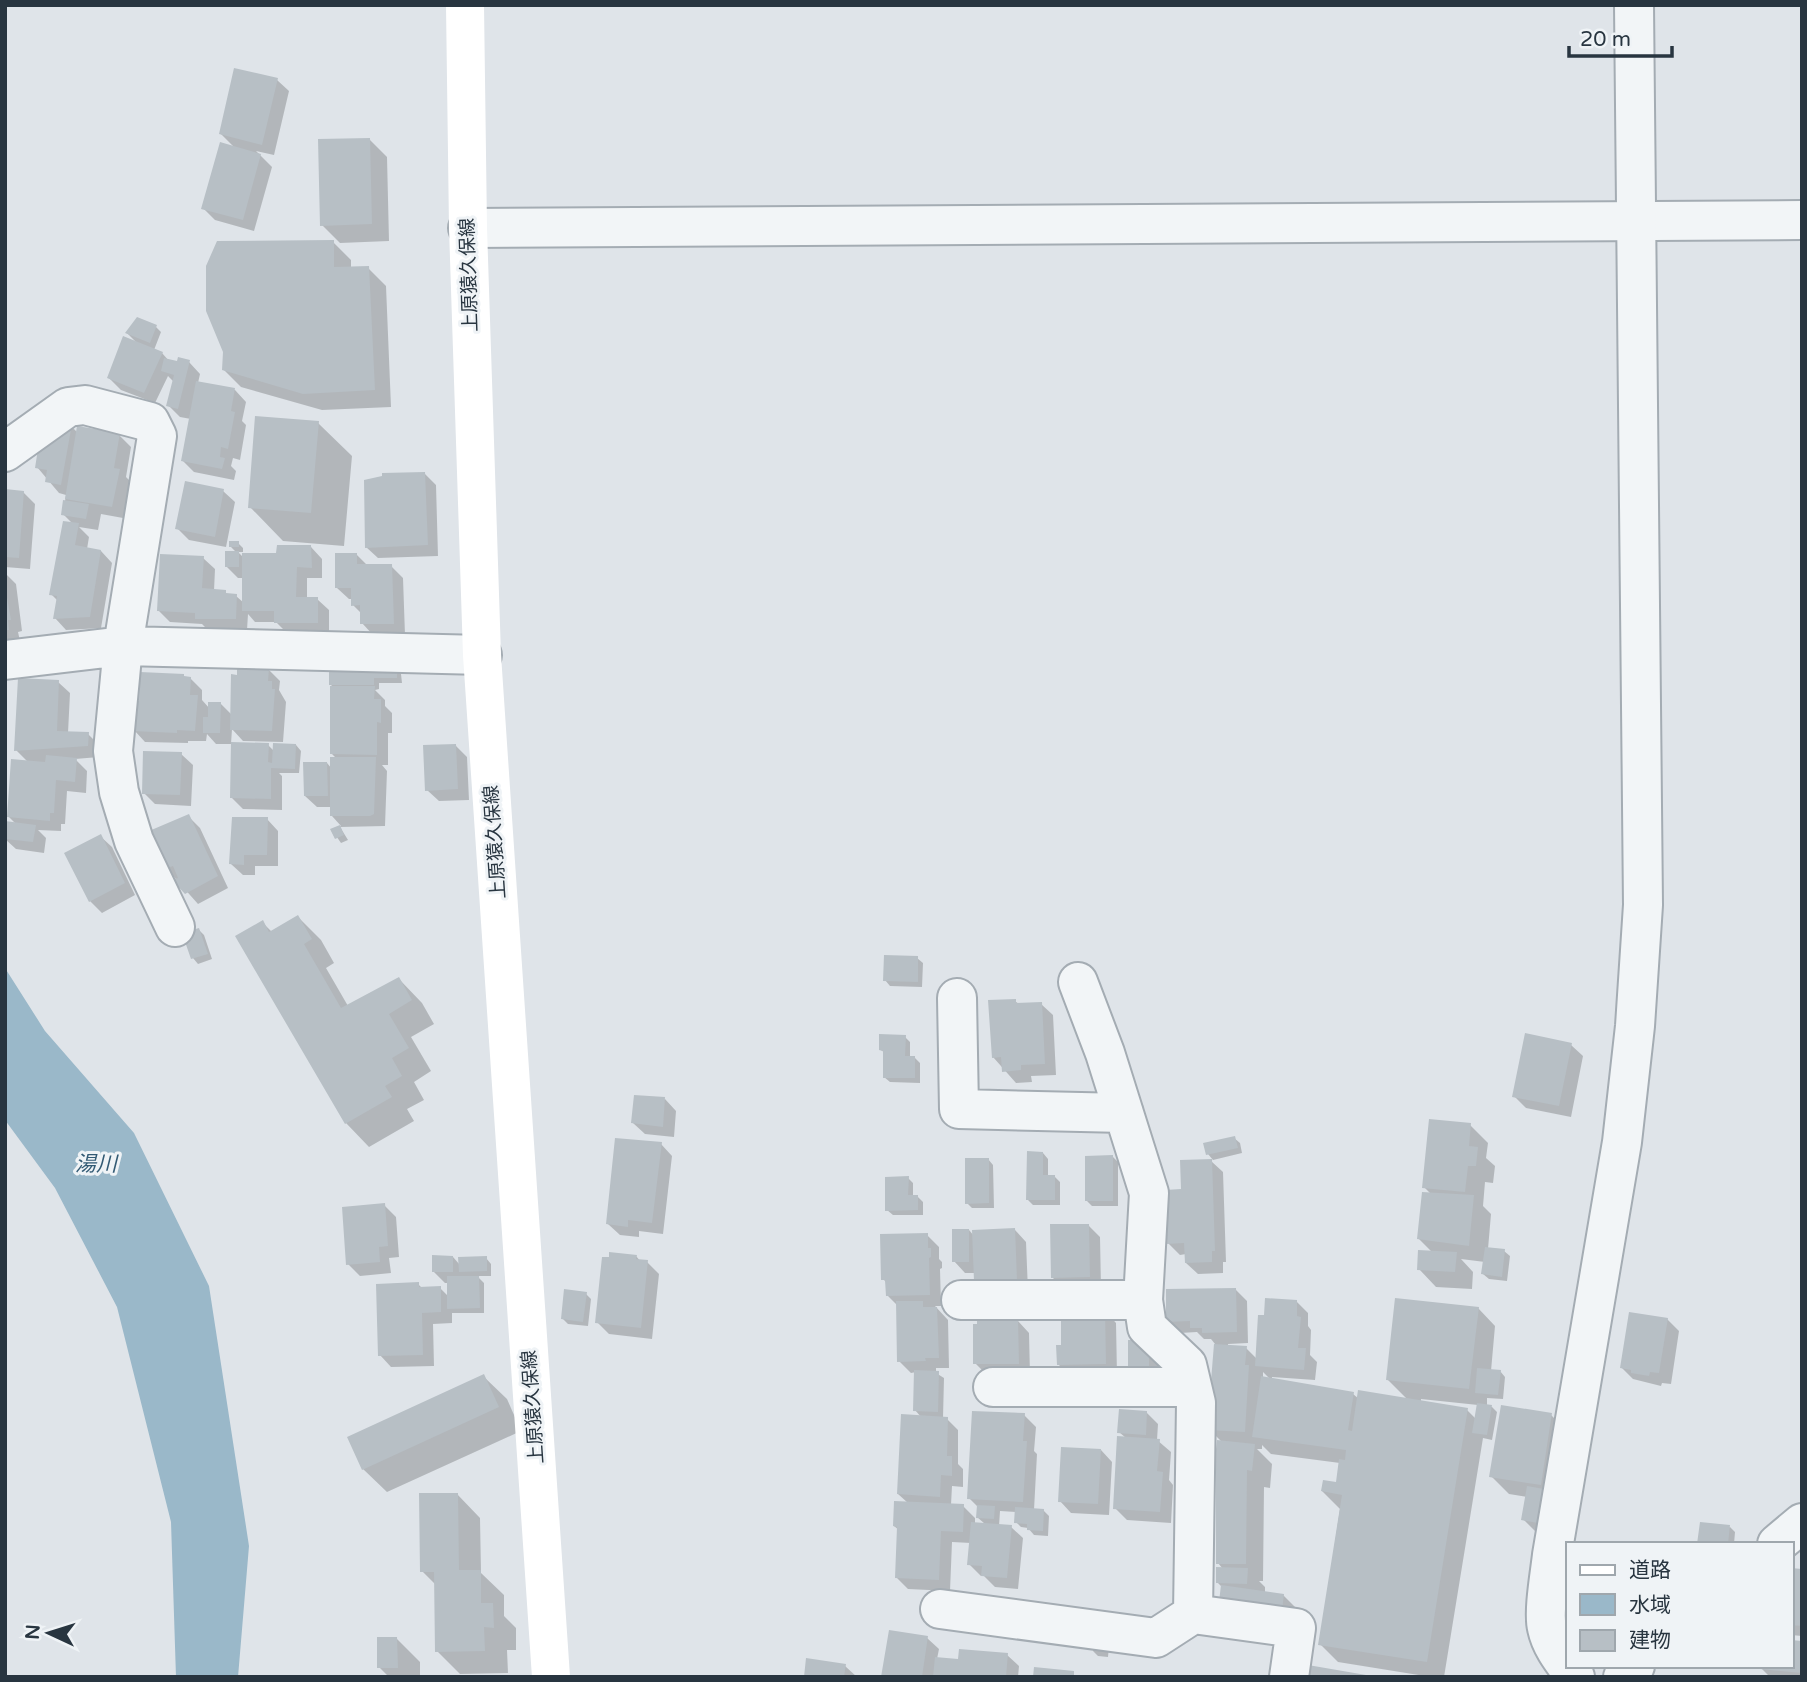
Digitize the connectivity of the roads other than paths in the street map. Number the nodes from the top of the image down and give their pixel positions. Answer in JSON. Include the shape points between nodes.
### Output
{"nodes":[{"id":1,"x":465,"y":5,"type":"edge"},
{"id":2,"x":1634,"y":5,"type":"edge"},
{"id":3,"x":1802,"y":220,"type":"edge"},
{"id":4,"x":1637,"y":221,"type":"junction"},
{"id":5,"x":468,"y":228,"type":"junction"},
{"id":6,"x":5,"y":452,"type":"edge"},
{"id":7,"x":124,"y":646,"type":"junction"},
{"id":8,"x":482,"y":654,"type":"junction"},
{"id":9,"x":5,"y":660,"type":"edge"},
{"id":10,"x":175,"y":927,"type":"dead end"},
{"id":11,"x":1078,"y":982,"type":"dead end"},
{"id":12,"x":957,"y":998,"type":"dead end"},
{"id":13,"x":1124,"y":1113,"type":"junction"},
{"id":14,"x":961,"y":1300,"type":"dead end"},
{"id":15,"x":1143,"y":1300,"type":"junction"},
{"id":16,"x":993,"y":1387,"type":"dead end"},
{"id":17,"x":1191,"y":1387,"type":"junction"},
{"id":18,"x":1802,"y":1522,"type":"edge"},
{"id":19,"x":1779,"y":1542,"type":"edge"},
{"id":20,"x":940,"y":1609,"type":"dead end"},
{"id":21,"x":1194,"y":1614,"type":"junction"},
{"id":22,"x":1566,"y":1665,"type":"edge"},
{"id":23,"x":551,"y":1677,"type":"edge"},
{"id":24,"x":1289,"y":1677,"type":"edge"}],
"edges":[{"from":1,"to":5,"type":"main road","name":"上原猿久保線"},
{"from":2,"to":4,"type":"street"},
{"from":3,"to":4,"type":"street"},
{"from":4,"to":5,"type":"street"},
{"from":4,"to":22,"type":"street","via":[[1643,905],[1622,1142],[1552,1555],[1546,1627]]},
{"from":5,"to":8,"type":"main road","name":"上原猿久保線"},
{"from":6,"to":7,"type":"street","via":[[68,407],[85,405],[150,422],[157,436]]},
{"from":7,"to":8,"type":"street"},
{"from":7,"to":9,"type":"street"},
{"from":7,"to":10,"type":"street","via":[[113,751],[119,792],[134,841]]},
{"from":8,"to":23,"type":"main road","name":"上原猿久保線"},
{"from":11,"to":13,"type":"street"},
{"from":12,"to":13,"type":"street","via":[[959,1110]]},
{"from":13,"to":15,"type":"street","via":[[1149,1193]]},
{"from":14,"to":15,"type":"street"},
{"from":15,"to":17,"type":"street","via":[[1147,1327],[1187,1365]]},
{"from":16,"to":17,"type":"street"},
{"from":17,"to":21,"type":"street","via":[[1196,1404]]},
{"from":18,"to":19,"type":"street"},
{"from":20,"to":21,"type":"street","via":[[1156,1638]]},
{"from":21,"to":24,"type":"street","via":[[1296,1628]]}]}
